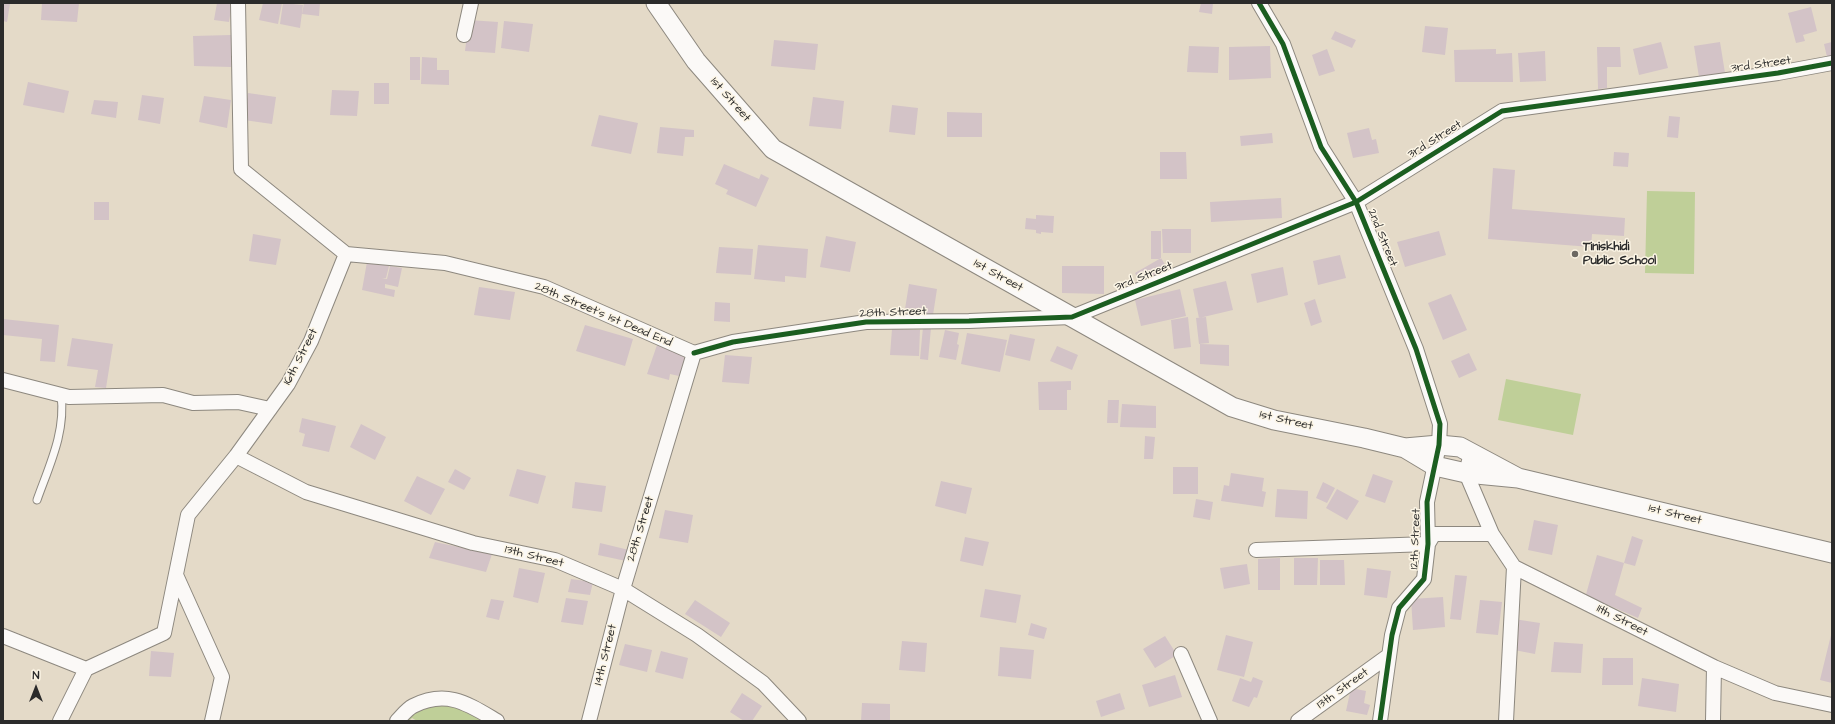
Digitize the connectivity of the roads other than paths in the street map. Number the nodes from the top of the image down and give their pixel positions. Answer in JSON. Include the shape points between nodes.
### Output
{"nodes":[{"id":1,"x":238,"y":3,"type":"edge"},
{"id":2,"x":471,"y":3,"type":"edge"},
{"id":3,"x":656,"y":3,"type":"edge"},
{"id":4,"x":1259,"y":3,"type":"edge"},
{"id":5,"x":464,"y":35,"type":"dead end"},
{"id":6,"x":1832,"y":63,"type":"edge"},
{"id":7,"x":1356,"y":202,"type":"junction"},
{"id":8,"x":346,"y":254,"type":"junction"},
{"id":9,"x":1072,"y":317,"type":"junction"},
{"id":10,"x":694,"y":353,"type":"junction"},
{"id":11,"x":3,"y":380,"type":"edge"},
{"id":12,"x":61,"y":394,"type":"junction"},
{"id":13,"x":270,"y":409,"type":"junction"},
{"id":14,"x":1440,"y":424,"type":"junction"},
{"id":15,"x":1439,"y":446,"type":"junction"},
{"id":16,"x":1405,"y":448,"type":"junction"},
{"id":17,"x":1465,"y":450,"type":"junction"},
{"id":18,"x":236,"y":456,"type":"junction"},
{"id":19,"x":1435,"y":466,"type":"junction"},
{"id":20,"x":1466,"y":473,"type":"junction"},
{"id":21,"x":1518,"y":478,"type":"junction"},
{"id":22,"x":37,"y":500,"type":"dead end"},
{"id":23,"x":1492,"y":534,"type":"junction"},
{"id":24,"x":1428,"y":544,"type":"junction"},
{"id":25,"x":1256,"y":550,"type":"dead end"},
{"id":26,"x":1832,"y":553,"type":"edge"},
{"id":27,"x":1514,"y":567,"type":"junction"},
{"id":28,"x":176,"y":574,"type":"junction"},
{"id":29,"x":623,"y":589,"type":"junction"},
{"id":30,"x":3,"y":636,"type":"edge"},
{"id":31,"x":1181,"y":654,"type":"dead end"},
{"id":32,"x":1388,"y":656,"type":"junction"},
{"id":33,"x":1714,"y":667,"type":"junction"},
{"id":34,"x":86,"y":669,"type":"junction"},
{"id":35,"x":1832,"y":705,"type":"edge"},
{"id":36,"x":60,"y":721,"type":"edge"},
{"id":37,"x":212,"y":721,"type":"edge"},
{"id":38,"x":397,"y":721,"type":"edge"},
{"id":39,"x":497,"y":721,"type":"edge"},
{"id":40,"x":589,"y":721,"type":"edge"},
{"id":41,"x":800,"y":721,"type":"edge"},
{"id":42,"x":1210,"y":721,"type":"edge"},
{"id":43,"x":1298,"y":721,"type":"edge"},
{"id":44,"x":1380,"y":721,"type":"edge"},
{"id":45,"x":1506,"y":721,"type":"edge"},
{"id":46,"x":1713,"y":721,"type":"edge"}],
"edges":[{"from":1,"to":8,"type":"street","via":[[242,169]]},
{"from":2,"to":5,"type":"street"},
{"from":3,"to":9,"type":"main road","name":"1st Street","via":[[696,61],[773,149]]},
{"from":4,"to":7,"type":"street","name":"2nd Street","via":[[1284,44],[1321,147]]},
{"from":6,"to":7,"type":"street","name":"3rd Street","via":[[1778,73],[1502,111]]},
{"from":7,"to":9,"type":"street","name":"3rd Street"},
{"from":7,"to":14,"type":"street","name":"2nd Street","via":[[1416,349]]},
{"from":8,"to":10,"type":"street","name":"28th Street's 1st Dead End","via":[[445,263],[544,287]]},
{"from":8,"to":13,"type":"street","name":"16th Street","via":[[311,341],[288,384]]},
{"from":9,"to":10,"type":"street","name":"28th Street","via":[[866,322],[733,342]]},
{"from":9,"to":16,"type":"main road","name":"1st Street","via":[[1232,407],[1274,420]]},
{"from":10,"to":29,"type":"street","name":"28th Street"},
{"from":11,"to":12,"type":"street"},
{"from":12,"to":13,"type":"street","via":[[69,397],[163,395],[193,403],[238,402]]},
{"from":12,"to":22,"type":"lane","via":[[62,423]]},
{"from":13,"to":18,"type":"street","name":"16th Street"},
{"from":14,"to":15,"type":"street","name":"12th Street"},
{"from":14,"to":17,"type":"street"},
{"from":15,"to":16,"type":"main road","name":"1st Street"},
{"from":15,"to":17,"type":"main road","name":"1st Street"},
{"from":15,"to":19,"type":"street","name":"12th Street"},
{"from":16,"to":19,"type":"main road","name":"1st Street"},
{"from":17,"to":20,"type":"street"},
{"from":17,"to":21,"type":"main road","name":"1st Street"},
{"from":18,"to":28,"type":"street","name":"16th Street","via":[[188,515]]},
{"from":18,"to":29,"type":"street","name":"13th Street","via":[[306,492],[473,543],[555,560]]},
{"from":19,"to":20,"type":"main road","name":"1st Street"},
{"from":19,"to":24,"type":"street","name":"12th Street","via":[[1427,502]]},
{"from":20,"to":21,"type":"main road","name":"1st Street"},
{"from":20,"to":23,"type":"street","name":"11th Street"},
{"from":21,"to":26,"type":"main road","name":"1st Street"},
{"from":23,"to":24,"type":"street","via":[[1434,534]]},
{"from":23,"to":27,"type":"street","name":"11th Street"},
{"from":24,"to":25,"type":"street"},
{"from":24,"to":32,"type":"street","name":"12th Street","via":[[1424,579],[1399,608]]},
{"from":27,"to":33,"type":"street","name":"11th Street"},
{"from":27,"to":45,"type":"street"},
{"from":28,"to":34,"type":"street","name":"16th Street","via":[[164,634]]},
{"from":28,"to":37,"type":"street","via":[[222,677]]},
{"from":29,"to":40,"type":"street","name":"14th Street"},
{"from":29,"to":41,"type":"street","name":"13th Street","via":[[697,635],[763,683]]},
{"from":30,"to":34,"type":"street"},
{"from":31,"to":42,"type":"street"},
{"from":32,"to":43,"type":"street","name":"13th Street"},
{"from":32,"to":44,"type":"street","name":"12th Street"},
{"from":33,"to":35,"type":"street","name":"11th Street","via":[[1775,693]]},
{"from":33,"to":46,"type":"street"},
{"from":34,"to":36,"type":"street"},
{"from":38,"to":39,"type":"street","via":[[412,707],[431,700],[452,698]]}]}
